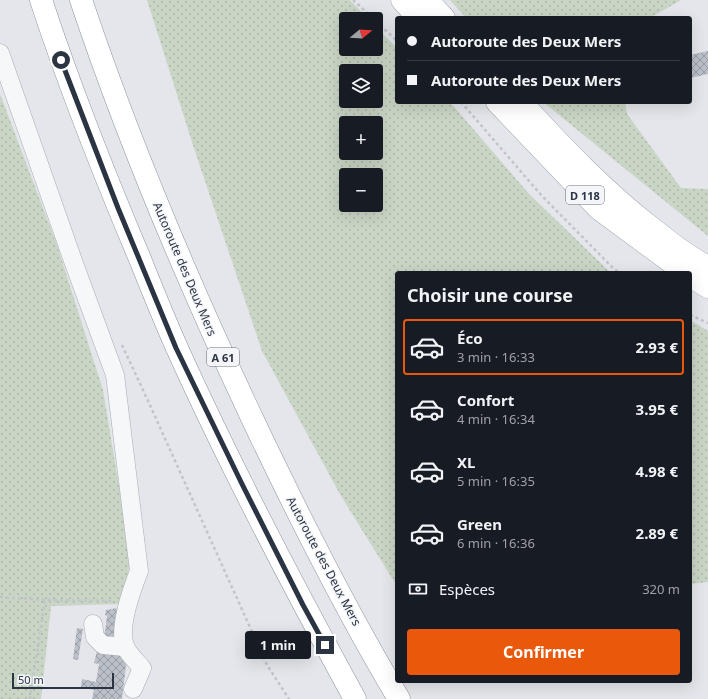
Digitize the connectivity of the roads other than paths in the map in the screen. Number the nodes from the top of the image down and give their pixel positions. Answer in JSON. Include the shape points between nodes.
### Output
{"nodes":[{"id":1,"x":41,"y":0,"type":"edge"},
{"id":2,"x":81,"y":0,"type":"edge"},
{"id":3,"x":402,"y":0,"type":"edge"},
{"id":4,"x":427,"y":0,"type":"edge"},
{"id":5,"x":417,"y":16,"type":"edge"},
{"id":6,"x":442,"y":16,"type":"edge"},
{"id":7,"x":0,"y":53,"type":"edge"},
{"id":8,"x":499,"y":104,"type":"edge"},
{"id":9,"x":523,"y":104,"type":"edge"},
{"id":10,"x":708,"y":267,"type":"edge"},
{"id":11,"x":683,"y":271,"type":"edge"},
{"id":12,"x":692,"y":277,"type":"edge"},
{"id":13,"x":708,"y":287,"type":"edge"},
{"id":14,"x":93,"y":624,"type":"dead end"},
{"id":15,"x":125,"y":647,"type":"junction"},
{"id":16,"x":133,"y":689,"type":"dead end"},
{"id":17,"x":355,"y":699,"type":"edge"},
{"id":18,"x":399,"y":699,"type":"edge"}],
"edges":[{"from":1,"to":17,"type":"main road","via":[[66,74],[176,348],[303,605]]},
{"from":2,"to":18,"type":"main road","name":"Autoroute des Deux Mers","number":"A 61","via":[[102,63],[152,191],[212,333],[335,584]]},
{"from":3,"to":5,"type":"main road"},
{"from":4,"to":6,"type":"main road"},
{"from":7,"to":15,"type":"lane","via":[[115,375],[139,571],[128,601],[122,635]]},
{"from":8,"to":11,"type":"main road","number":"D 118","via":[[599,210]]},
{"from":9,"to":10,"type":"main road","number":"D 118","via":[[624,206],[688,257]]},
{"from":12,"to":13,"type":"main road"},
{"from":14,"to":15,"type":"lane","via":[[95,637],[103,646]]},
{"from":15,"to":16,"type":"lane","via":[[142,668]]}]}
